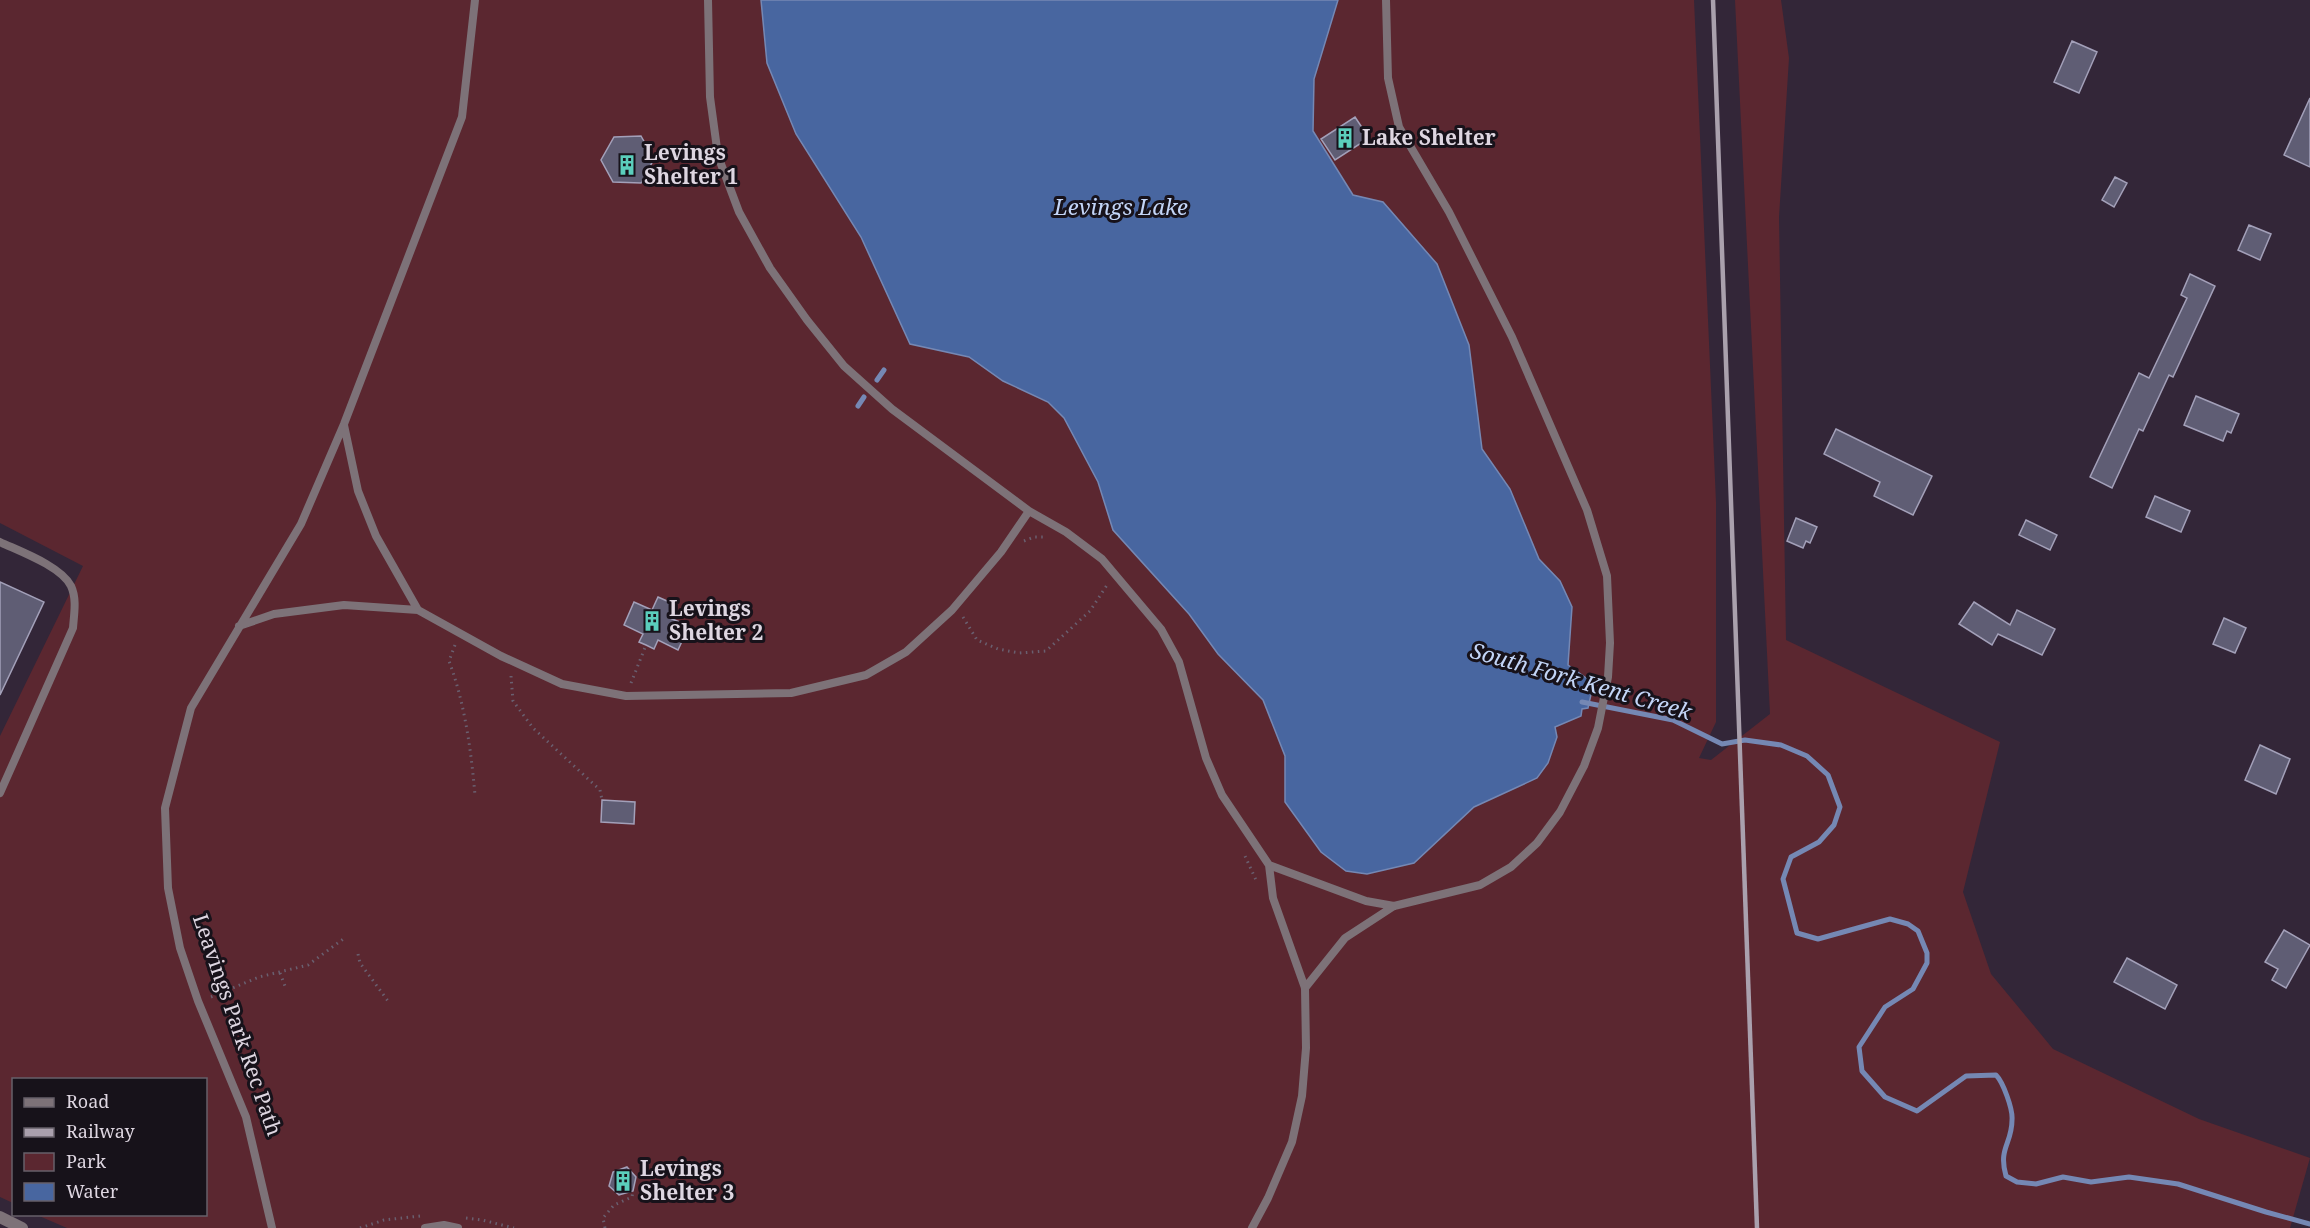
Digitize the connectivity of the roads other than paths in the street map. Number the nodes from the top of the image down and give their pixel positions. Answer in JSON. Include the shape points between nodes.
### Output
{"nodes":[{"id":1,"x":475,"y":0,"type":"edge"},
{"id":2,"x":708,"y":0,"type":"edge"},
{"id":3,"x":1386,"y":0,"type":"edge"},
{"id":4,"x":344,"y":424,"type":"junction"},
{"id":5,"x":1029,"y":511,"type":"junction"},
{"id":6,"x":0,"y":542,"type":"edge"},
{"id":7,"x":418,"y":610,"type":"junction"},
{"id":8,"x":239,"y":626,"type":"junction"},
{"id":9,"x":0,"y":793,"type":"edge"},
{"id":10,"x":1269,"y":865,"type":"junction"},
{"id":11,"x":1394,"y":906,"type":"junction"},
{"id":12,"x":1305,"y":988,"type":"junction"},
{"id":13,"x":0,"y":1217,"type":"edge"},
{"id":14,"x":19,"y":1227,"type":"edge"},
{"id":15,"x":272,"y":1228,"type":"edge"},
{"id":16,"x":425,"y":1228,"type":"edge"},
{"id":17,"x":458,"y":1228,"type":"edge"},
{"id":18,"x":1252,"y":1228,"type":"edge"}],
"edges":[{"from":1,"to":4,"type":"lane","via":[[462,117]]},
{"from":2,"to":5,"type":"lane","via":[[710,97],[718,156],[739,212],[770,268],[844,366],[892,409]]},
{"from":3,"to":11,"type":"lane","via":[[1388,78],[1399,127],[1449,212],[1512,337],[1587,510],[1607,576],[1610,643],[1598,728],[1560,812],[1537,843],[1510,867],[1480,885]]},
{"from":4,"to":7,"type":"lane","via":[[358,491],[376,536]]},
{"from":4,"to":8,"type":"lane","via":[[301,524]]},
{"from":5,"to":7,"type":"lane","via":[[952,610],[906,652],[867,675],[791,693],[626,696],[562,684]]},
{"from":5,"to":10,"type":"lane","via":[[1102,559],[1161,629],[1179,662],[1206,758],[1222,795]]},
{"from":6,"to":9,"type":"lane","via":[[49,565],[70,584],[75,602],[74,628]]},
{"from":7,"to":8,"type":"lane","via":[[344,605],[274,614]]},
{"from":8,"to":15,"type":"lane","via":[[191,708],[165,808],[168,888],[180,948],[198,1001],[246,1117]]},
{"from":10,"to":11,"type":"lane","via":[[1366,901]]},
{"from":10,"to":12,"type":"lane","via":[[1273,898]]},
{"from":11,"to":12,"type":"lane","via":[[1345,938]]},
{"from":12,"to":18,"type":"lane","via":[[1306,1048],[1300,1108],[1292,1142]]},
{"from":13,"to":14,"type":"street"},
{"from":16,"to":17,"type":"lane"}]}
